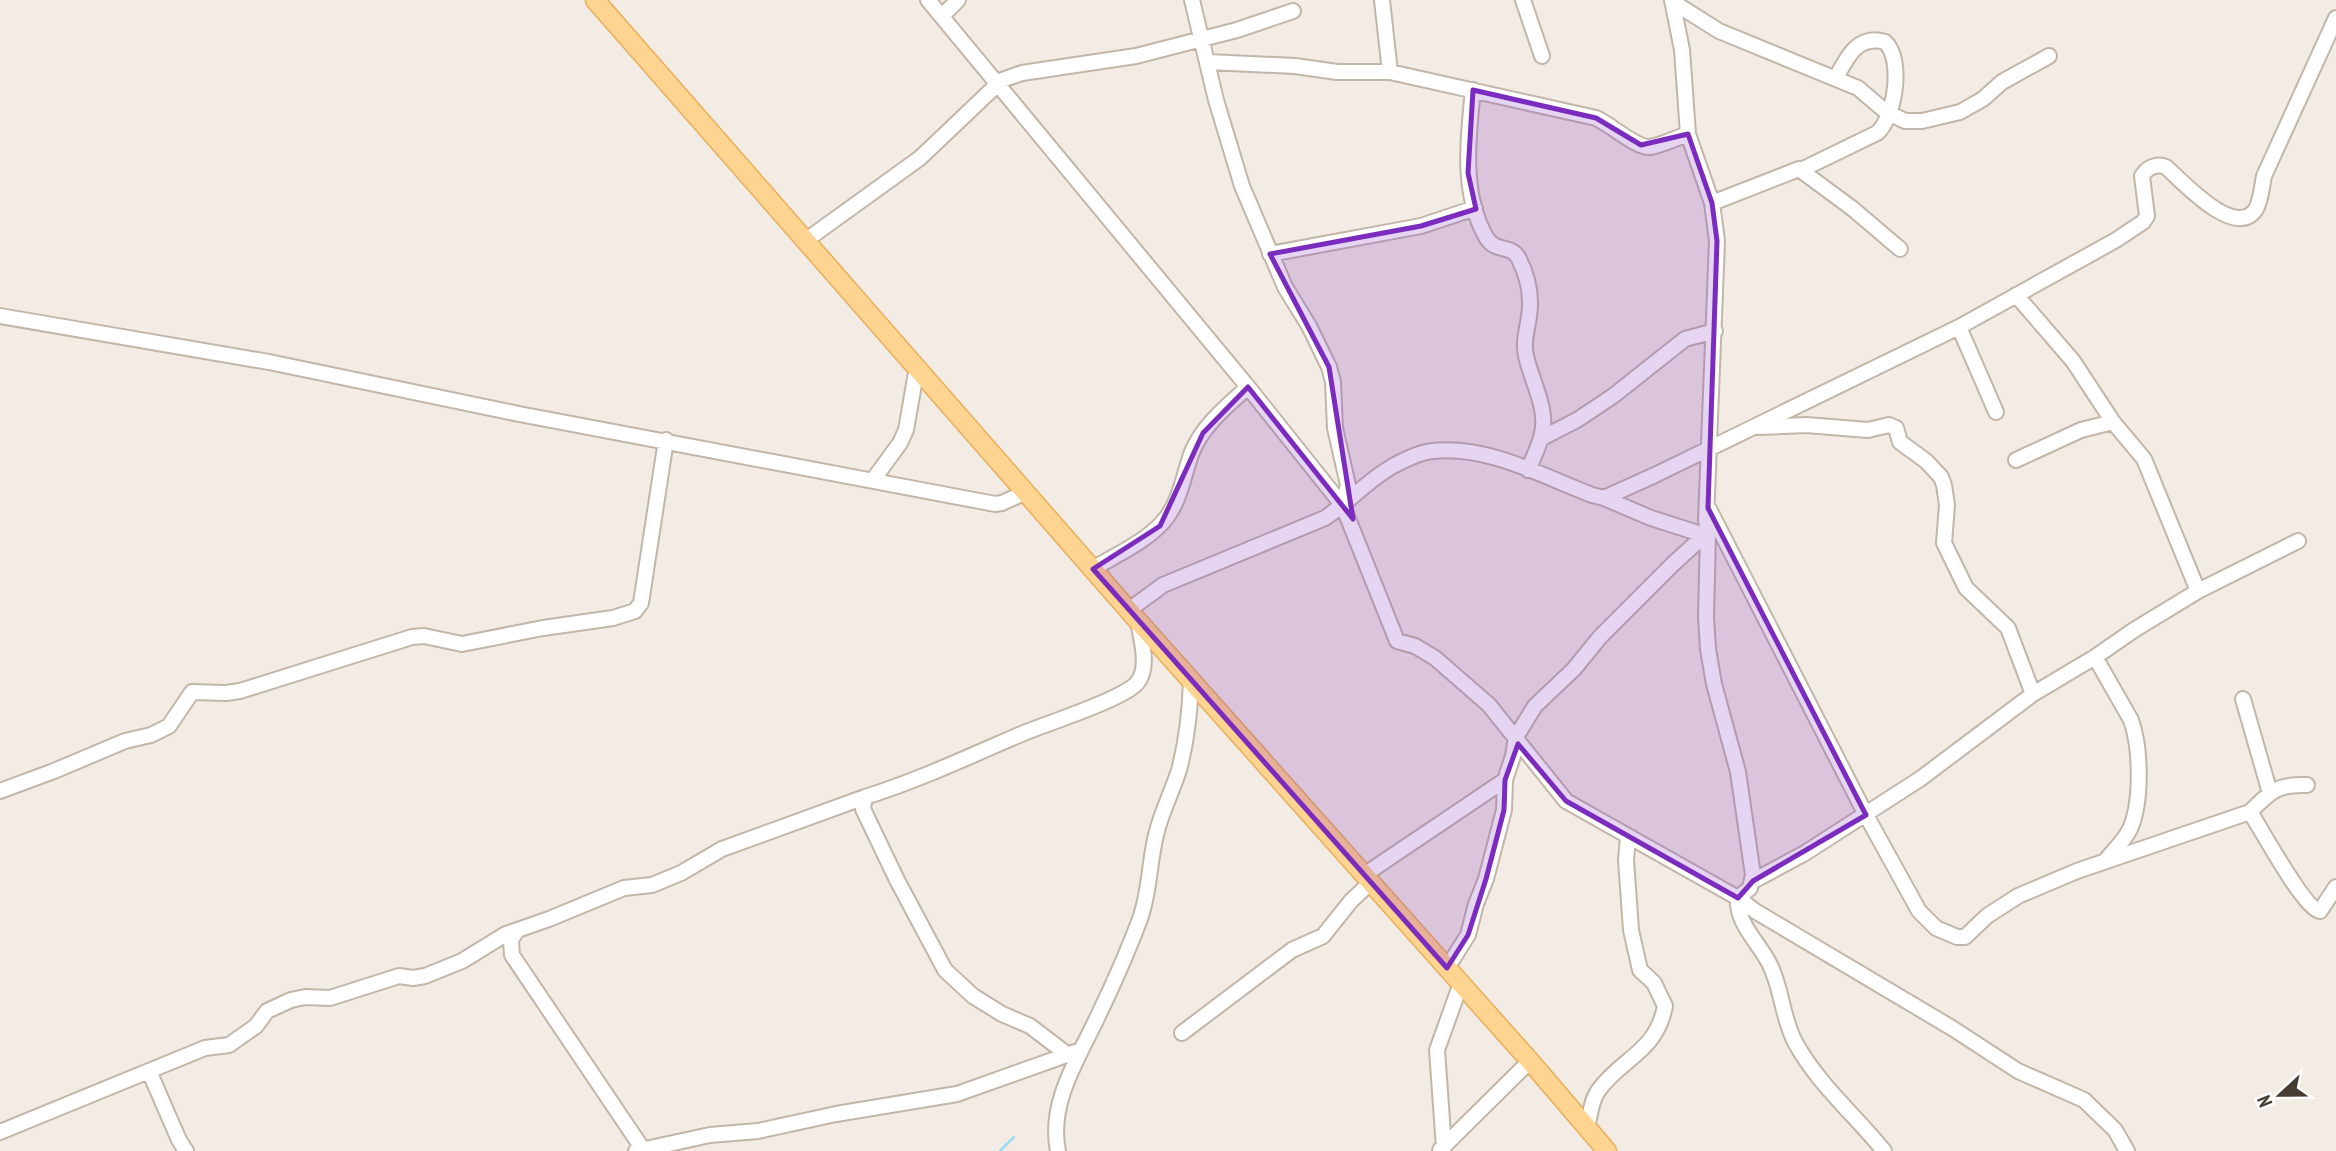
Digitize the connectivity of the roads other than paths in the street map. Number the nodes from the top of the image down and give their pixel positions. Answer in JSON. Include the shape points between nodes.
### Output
{"nodes":[{"id":1,"x":595,"y":0,"type":"edge"},
{"id":2,"x":928,"y":0,"type":"edge"},
{"id":3,"x":958,"y":0,"type":"edge"},
{"id":4,"x":1192,"y":0,"type":"edge"},
{"id":5,"x":1382,"y":0,"type":"edge"},
{"id":6,"x":1523,"y":0,"type":"edge"},
{"id":7,"x":1673,"y":1,"type":"edge"},
{"id":8,"x":1293,"y":11,"type":"dead end"},
{"id":9,"x":942,"y":16,"type":"junction"},
{"id":10,"x":2336,"y":18,"type":"edge"},
{"id":11,"x":1201,"y":38,"type":"junction"},
{"id":12,"x":1542,"y":56,"type":"dead end"},
{"id":13,"x":2049,"y":56,"type":"dead end"},
{"id":14,"x":1208,"y":62,"type":"junction"},
{"id":15,"x":1390,"y":72,"type":"junction"},
{"id":16,"x":1836,"y":78,"type":"junction"},
{"id":17,"x":999,"y":85,"type":"junction"},
{"id":18,"x":1473,"y":90,"type":"junction"},
{"id":19,"x":1890,"y":114,"type":"junction"},
{"id":20,"x":1688,"y":135,"type":"junction"},
{"id":21,"x":1801,"y":170,"type":"junction"},
{"id":22,"x":1712,"y":204,"type":"junction"},
{"id":23,"x":1475,"y":208,"type":"junction"},
{"id":24,"x":805,"y":241,"type":"junction"},
{"id":25,"x":1900,"y":249,"type":"dead end"},
{"id":26,"x":1270,"y":254,"type":"junction"},
{"id":27,"x":2016,"y":295,"type":"junction"},
{"id":28,"x":0,"y":316,"type":"edge"},
{"id":29,"x":1959,"y":327,"type":"junction"},
{"id":30,"x":1715,"y":331,"type":"junction"},
{"id":31,"x":917,"y":367,"type":"junction"},
{"id":32,"x":1248,"y":387,"type":"junction"},
{"id":33,"x":1996,"y":412,"type":"dead end"},
{"id":34,"x":2113,"y":422,"type":"junction"},
{"id":35,"x":1755,"y":427,"type":"junction"},
{"id":36,"x":1542,"y":438,"type":"junction"},
{"id":37,"x":666,"y":440,"type":"junction"},
{"id":38,"x":1710,"y":449,"type":"junction"},
{"id":39,"x":2016,"y":460,"type":"dead end"},
{"id":40,"x":1528,"y":470,"type":"junction"},
{"id":41,"x":873,"y":480,"type":"junction"},
{"id":42,"x":1026,"y":492,"type":"junction"},
{"id":43,"x":1604,"y":498,"type":"junction"},
{"id":44,"x":1343,"y":506,"type":"junction"},
{"id":45,"x":1708,"y":508,"type":"junction"},
{"id":46,"x":1706,"y":533,"type":"junction"},
{"id":47,"x":2298,"y":541,"type":"dead end"},
{"id":48,"x":1093,"y":569,"type":"junction"},
{"id":49,"x":2198,"y":591,"type":"junction"},
{"id":50,"x":1134,"y":616,"type":"junction"},
{"id":51,"x":2095,"y":657,"type":"junction"},
{"id":52,"x":1191,"y":681,"type":"junction"},
{"id":53,"x":2033,"y":694,"type":"junction"},
{"id":54,"x":2243,"y":699,"type":"dead end"},
{"id":55,"x":1516,"y":737,"type":"junction"},
{"id":56,"x":1504,"y":780,"type":"junction"},
{"id":57,"x":2307,"y":785,"type":"dead end"},
{"id":58,"x":0,"y":791,"type":"edge"},
{"id":59,"x":2270,"y":793,"type":"junction"},
{"id":60,"x":865,"y":797,"type":"junction"},
{"id":61,"x":2250,"y":812,"type":"junction"},
{"id":62,"x":1866,"y":815,"type":"junction"},
{"id":63,"x":1628,"y":836,"type":"junction"},
{"id":64,"x":2105,"y":861,"type":"junction"},
{"id":65,"x":1368,"y":878,"type":"junction"},
{"id":66,"x":1753,"y":881,"type":"junction"},
{"id":67,"x":2336,"y":887,"type":"edge"},
{"id":68,"x":1738,"y":898,"type":"junction"},
{"id":69,"x":516,"y":932,"type":"junction"},
{"id":70,"x":1447,"y":968,"type":"junction"},
{"id":71,"x":1461,"y":983,"type":"junction"},
{"id":72,"x":1182,"y":1033,"type":"dead end"},
{"id":73,"x":1074,"y":1053,"type":"junction"},
{"id":74,"x":1530,"y":1061,"type":"junction"},
{"id":75,"x":149,"y":1071,"type":"junction"},
{"id":76,"x":1587,"y":1128,"type":"junction"},
{"id":77,"x":0,"y":1132,"type":"edge"},
{"id":78,"x":1442,"y":1149,"type":"edge"},
{"id":79,"x":639,"y":1150,"type":"edge"},
{"id":80,"x":186,"y":1151,"type":"edge"},
{"id":81,"x":1058,"y":1151,"type":"edge"},
{"id":82,"x":1607,"y":1151,"type":"edge"},
{"id":83,"x":1884,"y":1151,"type":"edge"},
{"id":84,"x":2127,"y":1151,"type":"edge"}],
"edges":[{"from":1,"to":24,"type":"main road"},
{"from":2,"to":9,"type":"street"},
{"from":3,"to":9,"type":"street"},
{"from":4,"to":11,"type":"street"},
{"from":5,"to":15,"type":"street"},
{"from":6,"to":12,"type":"street"},
{"from":7,"to":16,"type":"street","via":[[1719,32]]},
{"from":7,"to":20,"type":"street"},
{"from":8,"to":11,"type":"street"},
{"from":9,"to":17,"type":"street"},
{"from":10,"to":27,"type":"street","via":[[2251,214],[2232,217],[2210,207],[2166,167],[2153,166],[2142,176],[2147,216],[2143,222]]},
{"from":11,"to":14,"type":"street"},
{"from":11,"to":17,"type":"street","via":[[1136,56],[1022,74]]},
{"from":13,"to":19,"type":"street","via":[[1951,116],[1911,121]]},
{"from":14,"to":15,"type":"street"},
{"from":14,"to":26,"type":"street","via":[[1242,186]]},
{"from":15,"to":18,"type":"street"},
{"from":16,"to":19,"type":"street","via":[[1858,88]]},
{"from":16,"to":19,"type":"street","via":[[1860,44],[1885,42],[1893,52],[1895,67]]},
{"from":17,"to":24,"type":"street","via":[[920,158]]},
{"from":17,"to":32,"type":"street"},
{"from":18,"to":20,"type":"street","via":[[1596,118],[1650,147]]},
{"from":18,"to":23,"type":"street","via":[[1468,173]]},
{"from":19,"to":21,"type":"street","via":[[1877,133]]},
{"from":20,"to":22,"type":"street"},
{"from":21,"to":22,"type":"street"},
{"from":21,"to":25,"type":"street"},
{"from":22,"to":30,"type":"street","via":[[1717,241]]},
{"from":23,"to":26,"type":"street","via":[[1421,226]]},
{"from":23,"to":36,"type":"street","via":[[1487,238],[1518,257],[1531,295],[1524,348],[1543,406]]},
{"from":24,"to":31,"type":"main road"},
{"from":26,"to":44,"type":"street","via":[[1329,367],[1335,428],[1348,485]]},
{"from":27,"to":29,"type":"street"},
{"from":27,"to":34,"type":"street","via":[[2073,361]]},
{"from":28,"to":37,"type":"street","via":[[269,362]]},
{"from":29,"to":33,"type":"street"},
{"from":29,"to":35,"type":"street"},
{"from":30,"to":36,"type":"street","via":[[1685,339],[1613,396]]},
{"from":30,"to":38,"type":"street"},
{"from":31,"to":41,"type":"street","via":[[906,430]]},
{"from":31,"to":42,"type":"main road"},
{"from":32,"to":44,"type":"street"},
{"from":32,"to":48,"type":"street","via":[[1203,433],[1174,505],[1160,526]]},
{"from":34,"to":39,"type":"street","via":[[2081,430]]},
{"from":34,"to":49,"type":"street","via":[[2149,469]]},
{"from":35,"to":38,"type":"street"},
{"from":35,"to":53,"type":"street","via":[[1896,428],[1900,442],[1941,477],[1947,505],[1944,542],[1966,588],[2008,628]]},
{"from":36,"to":40,"type":"street"},
{"from":37,"to":41,"type":"street"},
{"from":37,"to":58,"type":"street","via":[[641,603],[635,611],[462,644],[412,637],[240,691],[192,692],[169,726]]},
{"from":38,"to":43,"type":"street"},
{"from":38,"to":45,"type":"street"},
{"from":40,"to":43,"type":"street"},
{"from":40,"to":44,"type":"street","via":[[1481,454],[1432,451],[1371,480]]},
{"from":41,"to":42,"type":"street","via":[[995,504]]},
{"from":42,"to":48,"type":"main road"},
{"from":43,"to":46,"type":"street","via":[[1651,518]]},
{"from":44,"to":50,"type":"street","via":[[1300,529],[1163,585]]},
{"from":44,"to":55,"type":"street","via":[[1397,641],[1435,658],[1489,705]]},
{"from":45,"to":46,"type":"street"},
{"from":45,"to":62,"type":"street"},
{"from":46,"to":55,"type":"street","via":[[1535,706]]},
{"from":46,"to":66,"type":"street","via":[[1708,649],[1738,772]]},
{"from":47,"to":49,"type":"street"},
{"from":48,"to":50,"type":"main road"},
{"from":49,"to":51,"type":"street"},
{"from":50,"to":52,"type":"main road"},
{"from":50,"to":60,"type":"street","via":[[1143,674],[1136,685],[933,773]]},
{"from":51,"to":53,"type":"street"},
{"from":51,"to":64,"type":"street","via":[[2131,720],[2137,760],[2134,820]]},
{"from":52,"to":65,"type":"main road"},
{"from":52,"to":73,"type":"street","via":[[1190,723],[1156,836],[1148,893],[1098,1017]]},
{"from":53,"to":62,"type":"street"},
{"from":54,"to":59,"type":"street"},
{"from":55,"to":56,"type":"street"},
{"from":55,"to":63,"type":"street","via":[[1566,801]]},
{"from":56,"to":65,"type":"street"},
{"from":56,"to":70,"type":"street","via":[[1504,810],[1486,879],[1468,936]]},
{"from":57,"to":59,"type":"street"},
{"from":59,"to":61,"type":"street"},
{"from":60,"to":69,"type":"street","via":[[722,849],[652,885],[624,888]]},
{"from":60,"to":73,"type":"street","via":[[864,817],[945,970],[973,996]]},
{"from":61,"to":64,"type":"street"},
{"from":61,"to":67,"type":"street","via":[[2315,911],[2324,908]]},
{"from":62,"to":64,"type":"street","via":[[1920,911],[1930,924],[1957,937],[1969,936],[1987,916],[2018,896]]},
{"from":62,"to":66,"type":"street"},
{"from":63,"to":68,"type":"street"},
{"from":63,"to":76,"type":"street","via":[[1631,930],[1640,970],[1654,983],[1665,1006],[1651,1041],[1597,1092]]},
{"from":65,"to":70,"type":"main road"},
{"from":65,"to":72,"type":"street","via":[[1323,936],[1292,950]]},
{"from":66,"to":68,"type":"street"},
{"from":68,"to":83,"type":"street","via":[[1740,916],[1773,971],[1796,1042]]},
{"from":68,"to":84,"type":"street","via":[[2018,1071],[2084,1100],[2115,1130]]},
{"from":69,"to":75,"type":"street","via":[[425,976],[399,976],[330,998],[291,1000],[267,1011],[256,1026],[229,1045],[205,1048]]},
{"from":69,"to":79,"type":"street","via":[[511,940],[512,955]]},
{"from":70,"to":71,"type":"main road"},
{"from":71,"to":74,"type":"main road"},
{"from":71,"to":78,"type":"street","via":[[1437,1049]]},
{"from":73,"to":79,"type":"street","via":[[957,1094]]},
{"from":73,"to":81,"type":"street","via":[[1057,1111]]},
{"from":74,"to":76,"type":"main road"},
{"from":74,"to":78,"type":"street"},
{"from":75,"to":77,"type":"street"},
{"from":75,"to":80,"type":"street"},
{"from":76,"to":82,"type":"main road"}]}
